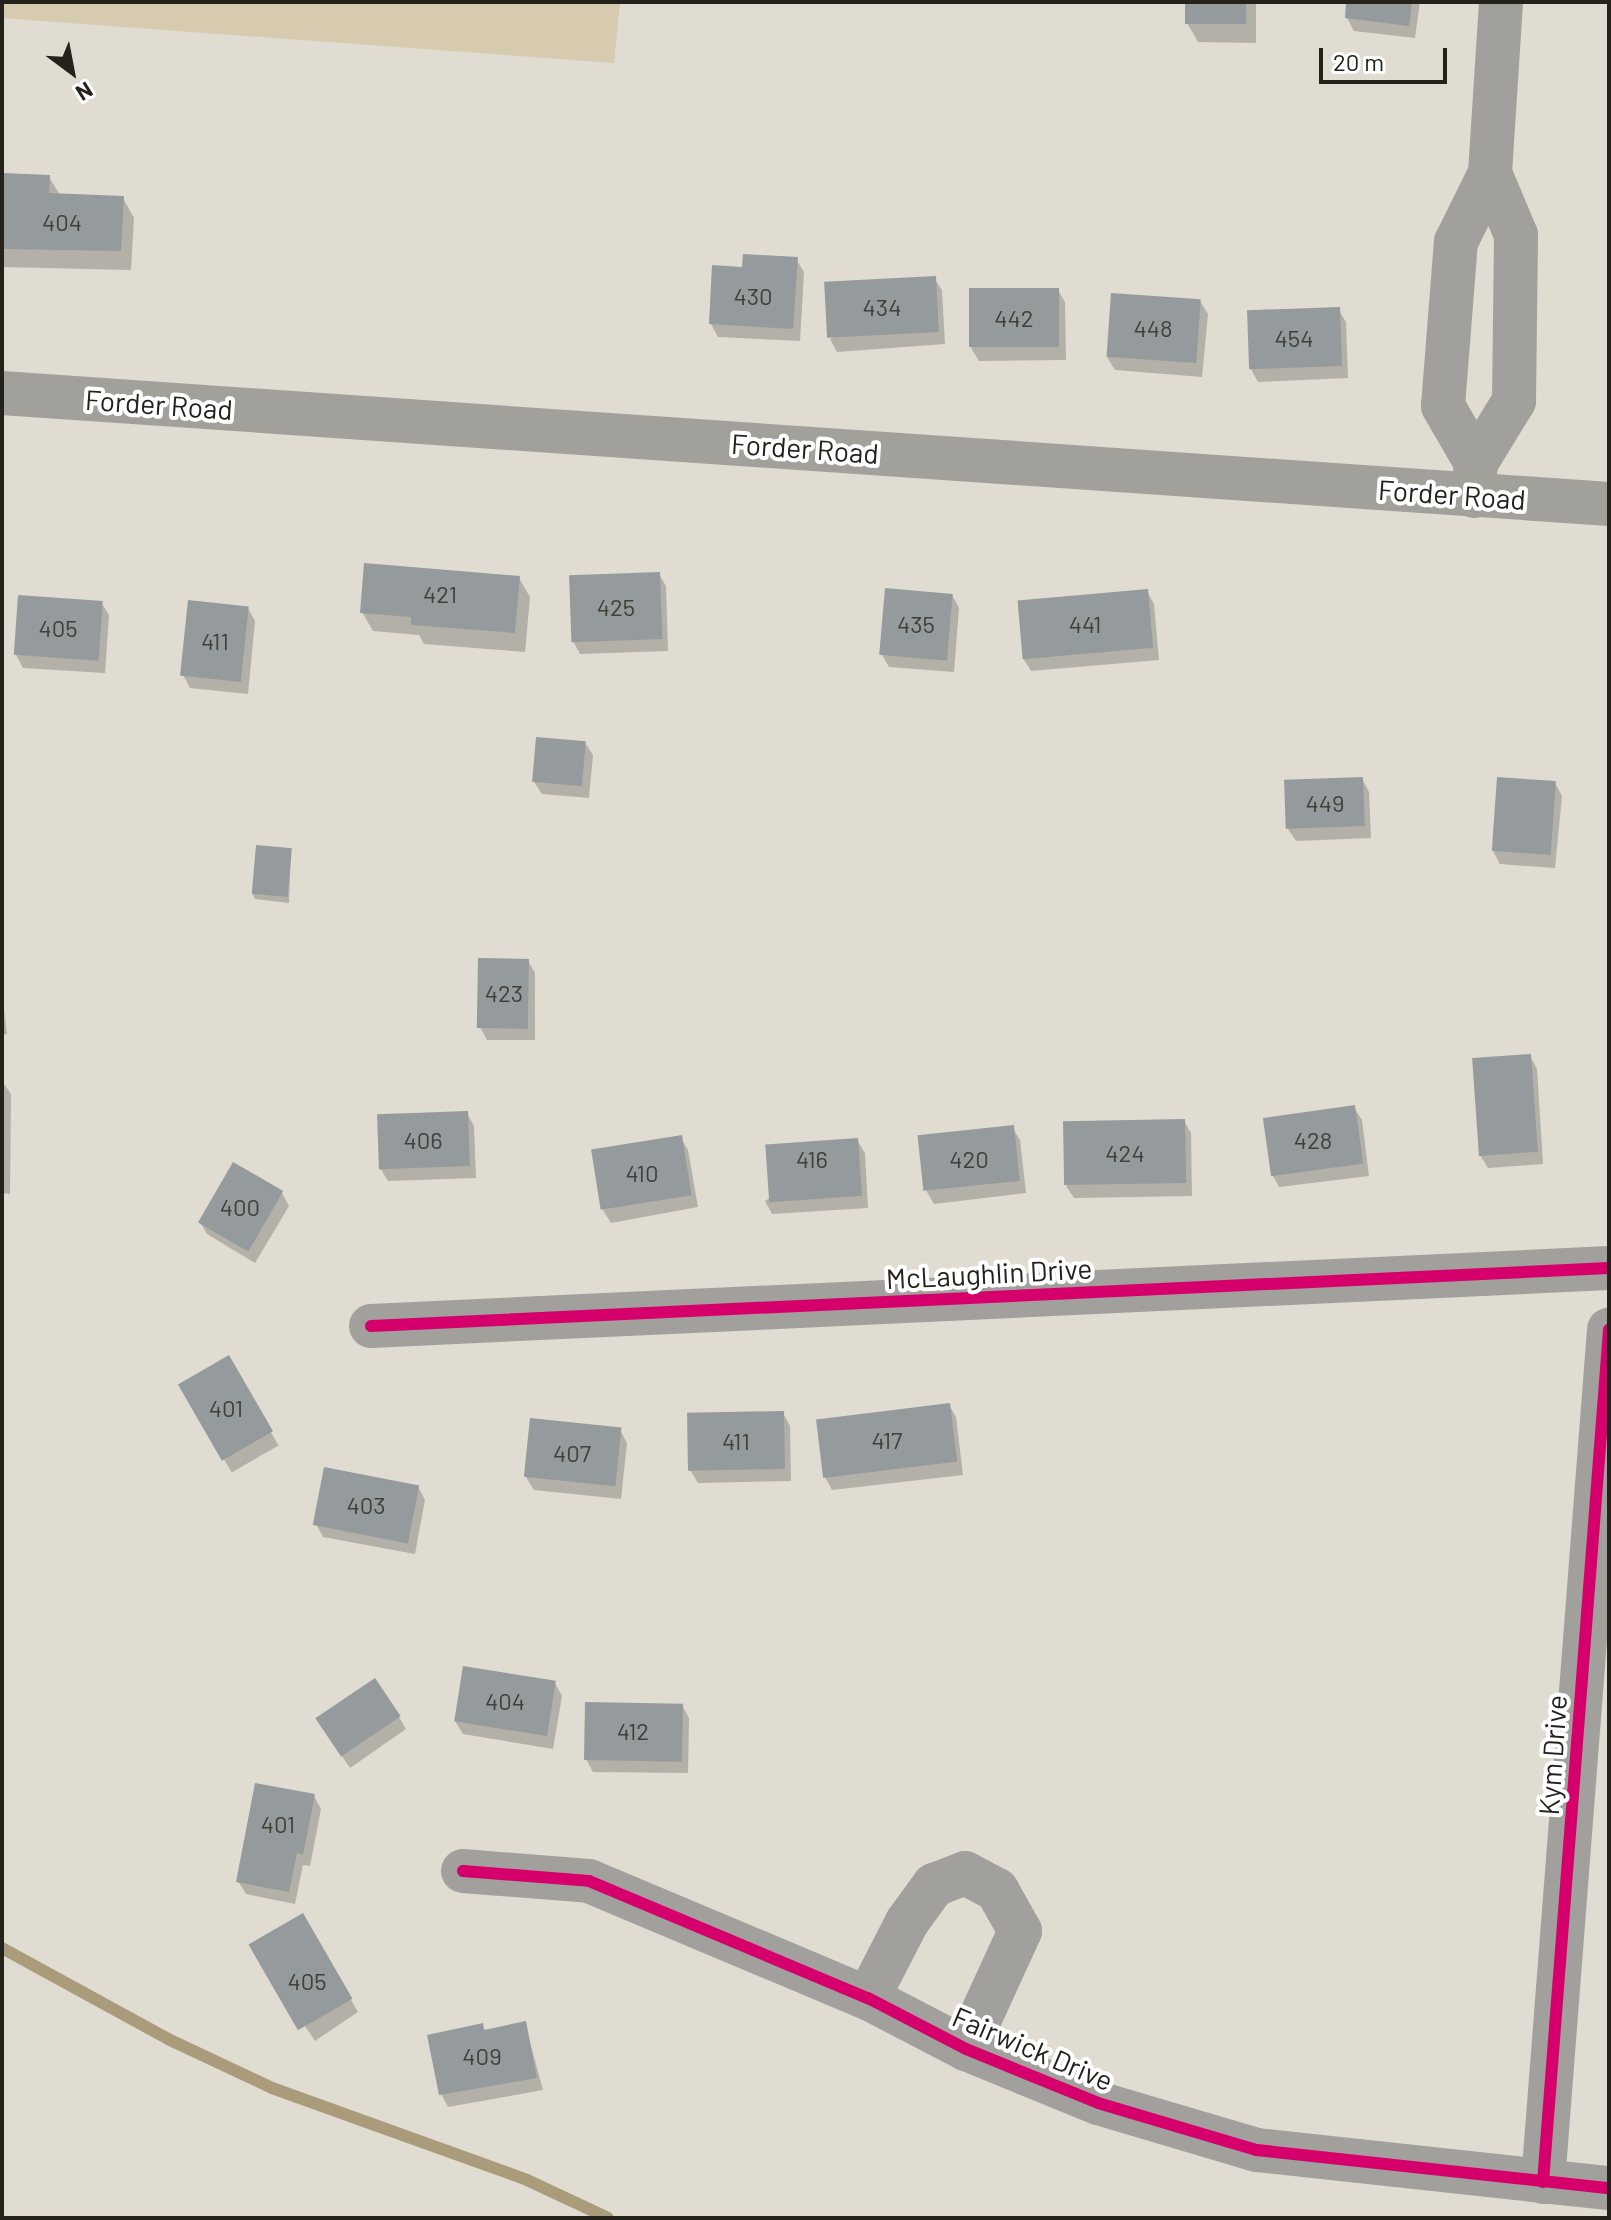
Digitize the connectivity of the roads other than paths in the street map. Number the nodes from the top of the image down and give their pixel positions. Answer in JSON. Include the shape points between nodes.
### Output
{"nodes":[{"id":1,"x":1501,"y":2,"type":"edge"},
{"id":2,"x":1490,"y":173,"type":"junction"},
{"id":3,"x":2,"y":393,"type":"edge"},
{"id":4,"x":1475,"y":480,"type":"junction"},
{"id":5,"x":1609,"y":504,"type":"edge"},
{"id":6,"x":1609,"y":1268,"type":"edge"},
{"id":7,"x":371,"y":1326,"type":"dead end"},
{"id":8,"x":1609,"y":1330,"type":"edge"},
{"id":9,"x":463,"y":1871,"type":"dead end"},
{"id":10,"x":868,"y":1998,"type":"junction"},
{"id":11,"x":966,"y":2049,"type":"junction"},
{"id":12,"x":1543,"y":2182,"type":"junction"},
{"id":13,"x":1609,"y":2188,"type":"edge"}],
"edges":[{"from":1,"to":2,"type":"street"},
{"from":2,"to":4,"type":"street","via":[[1516,235],[1514,401]]},
{"from":2,"to":4,"type":"street","via":[[1456,242],[1443,406]]},
{"from":3,"to":4,"type":"main road","name":"Forder Road"},
{"from":4,"to":5,"type":"main road","name":"Forder Road"},
{"from":6,"to":7,"type":"street","name":"McLaughlin Drive"},
{"from":8,"to":12,"type":"street","name":"Kym Drive"},
{"from":9,"to":10,"type":"street","name":"Fairwick Drive","via":[[589,1881]]},
{"from":10,"to":11,"type":"street","name":"Fairwick Drive"},
{"from":10,"to":11,"type":"street","name":"Fairwick Drive","via":[[907,1922],[934,1885],[965,1873],[997,1890],[1020,1931]]},
{"from":11,"to":12,"type":"street","name":"Fairwick Drive","via":[[1098,2103],[1257,2150]]},
{"from":12,"to":13,"type":"street","name":"Fairwick Drive"}]}
